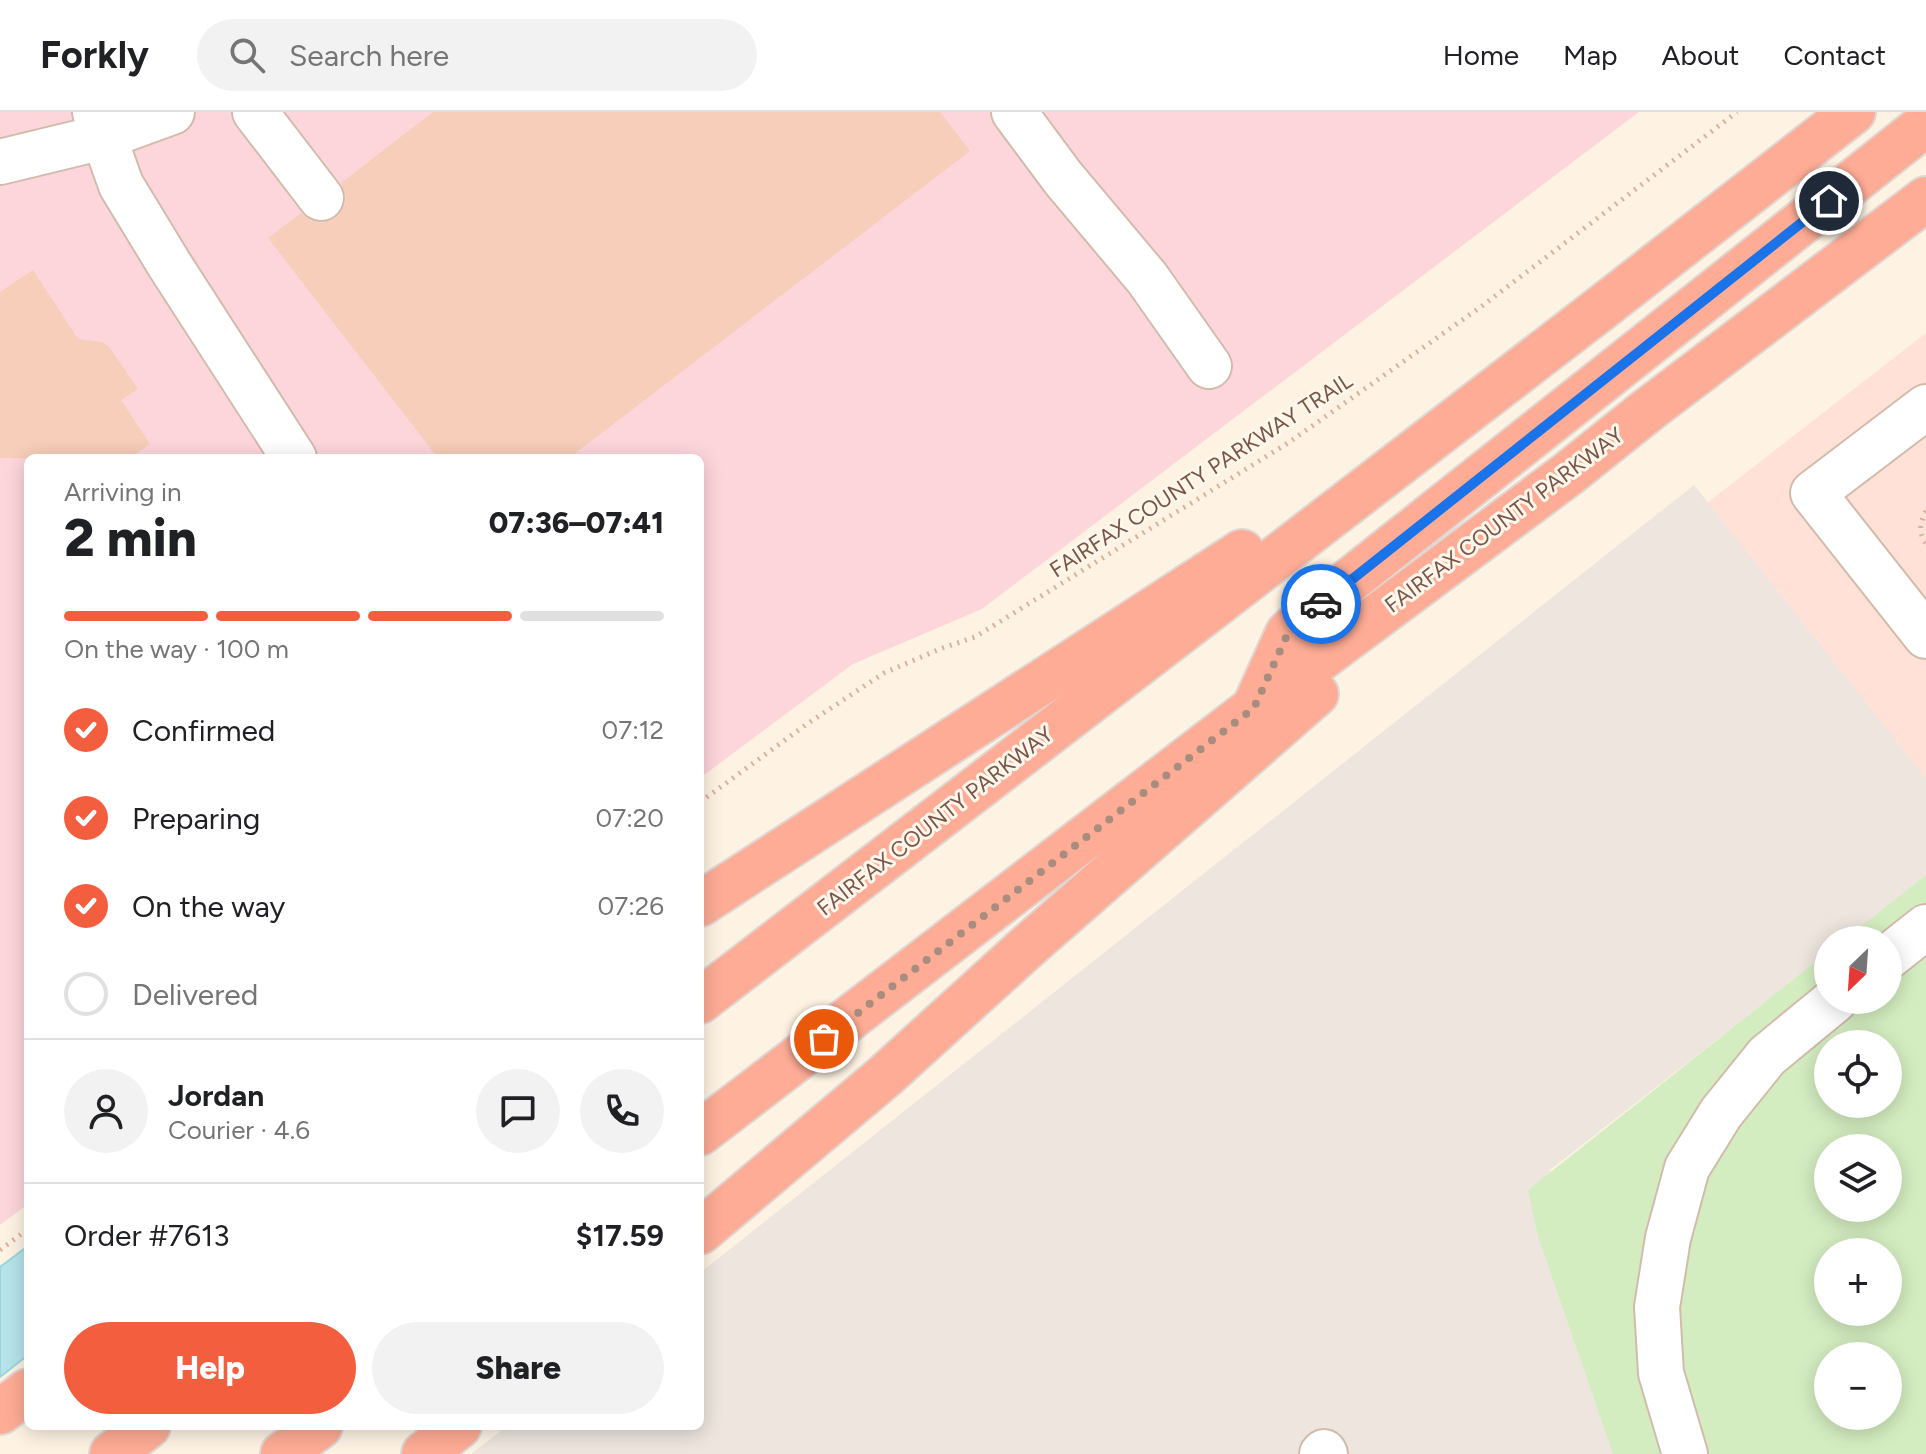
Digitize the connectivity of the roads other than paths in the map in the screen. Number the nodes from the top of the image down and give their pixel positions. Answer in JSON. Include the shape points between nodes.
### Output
{"nodes":[{"id":1,"x":172,"y":112,"type":"edge"},
{"id":2,"x":255,"y":112,"type":"edge"},
{"id":3,"x":1014,"y":112,"type":"edge"},
{"id":4,"x":1853,"y":112,"type":"edge"},
{"id":5,"x":99,"y":124,"type":"edge"},
{"id":6,"x":1926,"y":124,"type":"edge"},
{"id":7,"x":0,"y":162,"type":"edge"},
{"id":8,"x":321,"y":198,"type":"dead end"},
{"id":9,"x":1926,"y":199,"type":"edge"},
{"id":10,"x":1209,"y":366,"type":"dead end"},
{"id":11,"x":1506,"y":381,"type":"junction"},
{"id":12,"x":1926,"y":407,"type":"edge"},
{"id":13,"x":291,"y":454,"type":"edge"},
{"id":14,"x":1568,"y":474,"type":"junction"},
{"id":15,"x":1926,"y":636,"type":"edge"},
{"id":16,"x":1254,"y":708,"type":"junction"},
{"id":17,"x":704,"y":901,"type":"edge"},
{"id":18,"x":1926,"y":927,"type":"edge"},
{"id":19,"x":1902,"y":946,"type":"edge"},
{"id":20,"x":704,"y":998,"type":"edge"},
{"id":21,"x":1818,"y":1014,"type":"edge"},
{"id":22,"x":704,"y":1130,"type":"edge"},
{"id":23,"x":704,"y":1229,"type":"edge"},
{"id":24,"x":24,"y":1394,"type":"edge"},
{"id":25,"x":0,"y":1412,"type":"edge"},
{"id":26,"x":143,"y":1430,"type":"edge"},
{"id":27,"x":315,"y":1430,"type":"edge"},
{"id":28,"x":454,"y":1430,"type":"edge"},
{"id":29,"x":112,"y":1454,"type":"edge"},
{"id":30,"x":283,"y":1454,"type":"edge"},
{"id":31,"x":424,"y":1454,"type":"edge"},
{"id":32,"x":1685,"y":1454,"type":"edge"}],
"edges":[{"from":1,"to":5,"type":"street"},
{"from":2,"to":8,"type":"street"},
{"from":3,"to":10,"type":"street","via":[[1147,278]]},
{"from":4,"to":11,"type":"highway","name":"FAIRFAX COUNTY PARKWAY"},
{"from":5,"to":7,"type":"street"},
{"from":5,"to":13,"type":"street","via":[[121,185]]},
{"from":6,"to":16,"type":"highway","via":[[1320,604],[1288,633]]},
{"from":9,"to":14,"type":"highway","name":"FAIRFAX COUNTY PARKWAY"},
{"from":11,"to":17,"type":"highway"},
{"from":11,"to":20,"type":"highway","name":"FAIRFAX COUNTY PARKWAY"},
{"from":12,"to":15,"type":"street","via":[[1813,493]]},
{"from":14,"to":16,"type":"highway","name":"FAIRFAX COUNTY PARKWAY"},
{"from":14,"to":23,"type":"highway","via":[[885,1076]]},
{"from":16,"to":22,"type":"highway","name":"FAIRFAX COUNTY PARKWAY"},
{"from":18,"to":19,"type":"street"},
{"from":21,"to":32,"type":"street","via":[[1767,1056],[1721,1113],[1687,1168],[1657,1307],[1661,1373]]},
{"from":24,"to":25,"type":"highway"},
{"from":26,"to":29,"type":"highway"},
{"from":27,"to":30,"type":"highway"},
{"from":28,"to":31,"type":"highway"}]}
